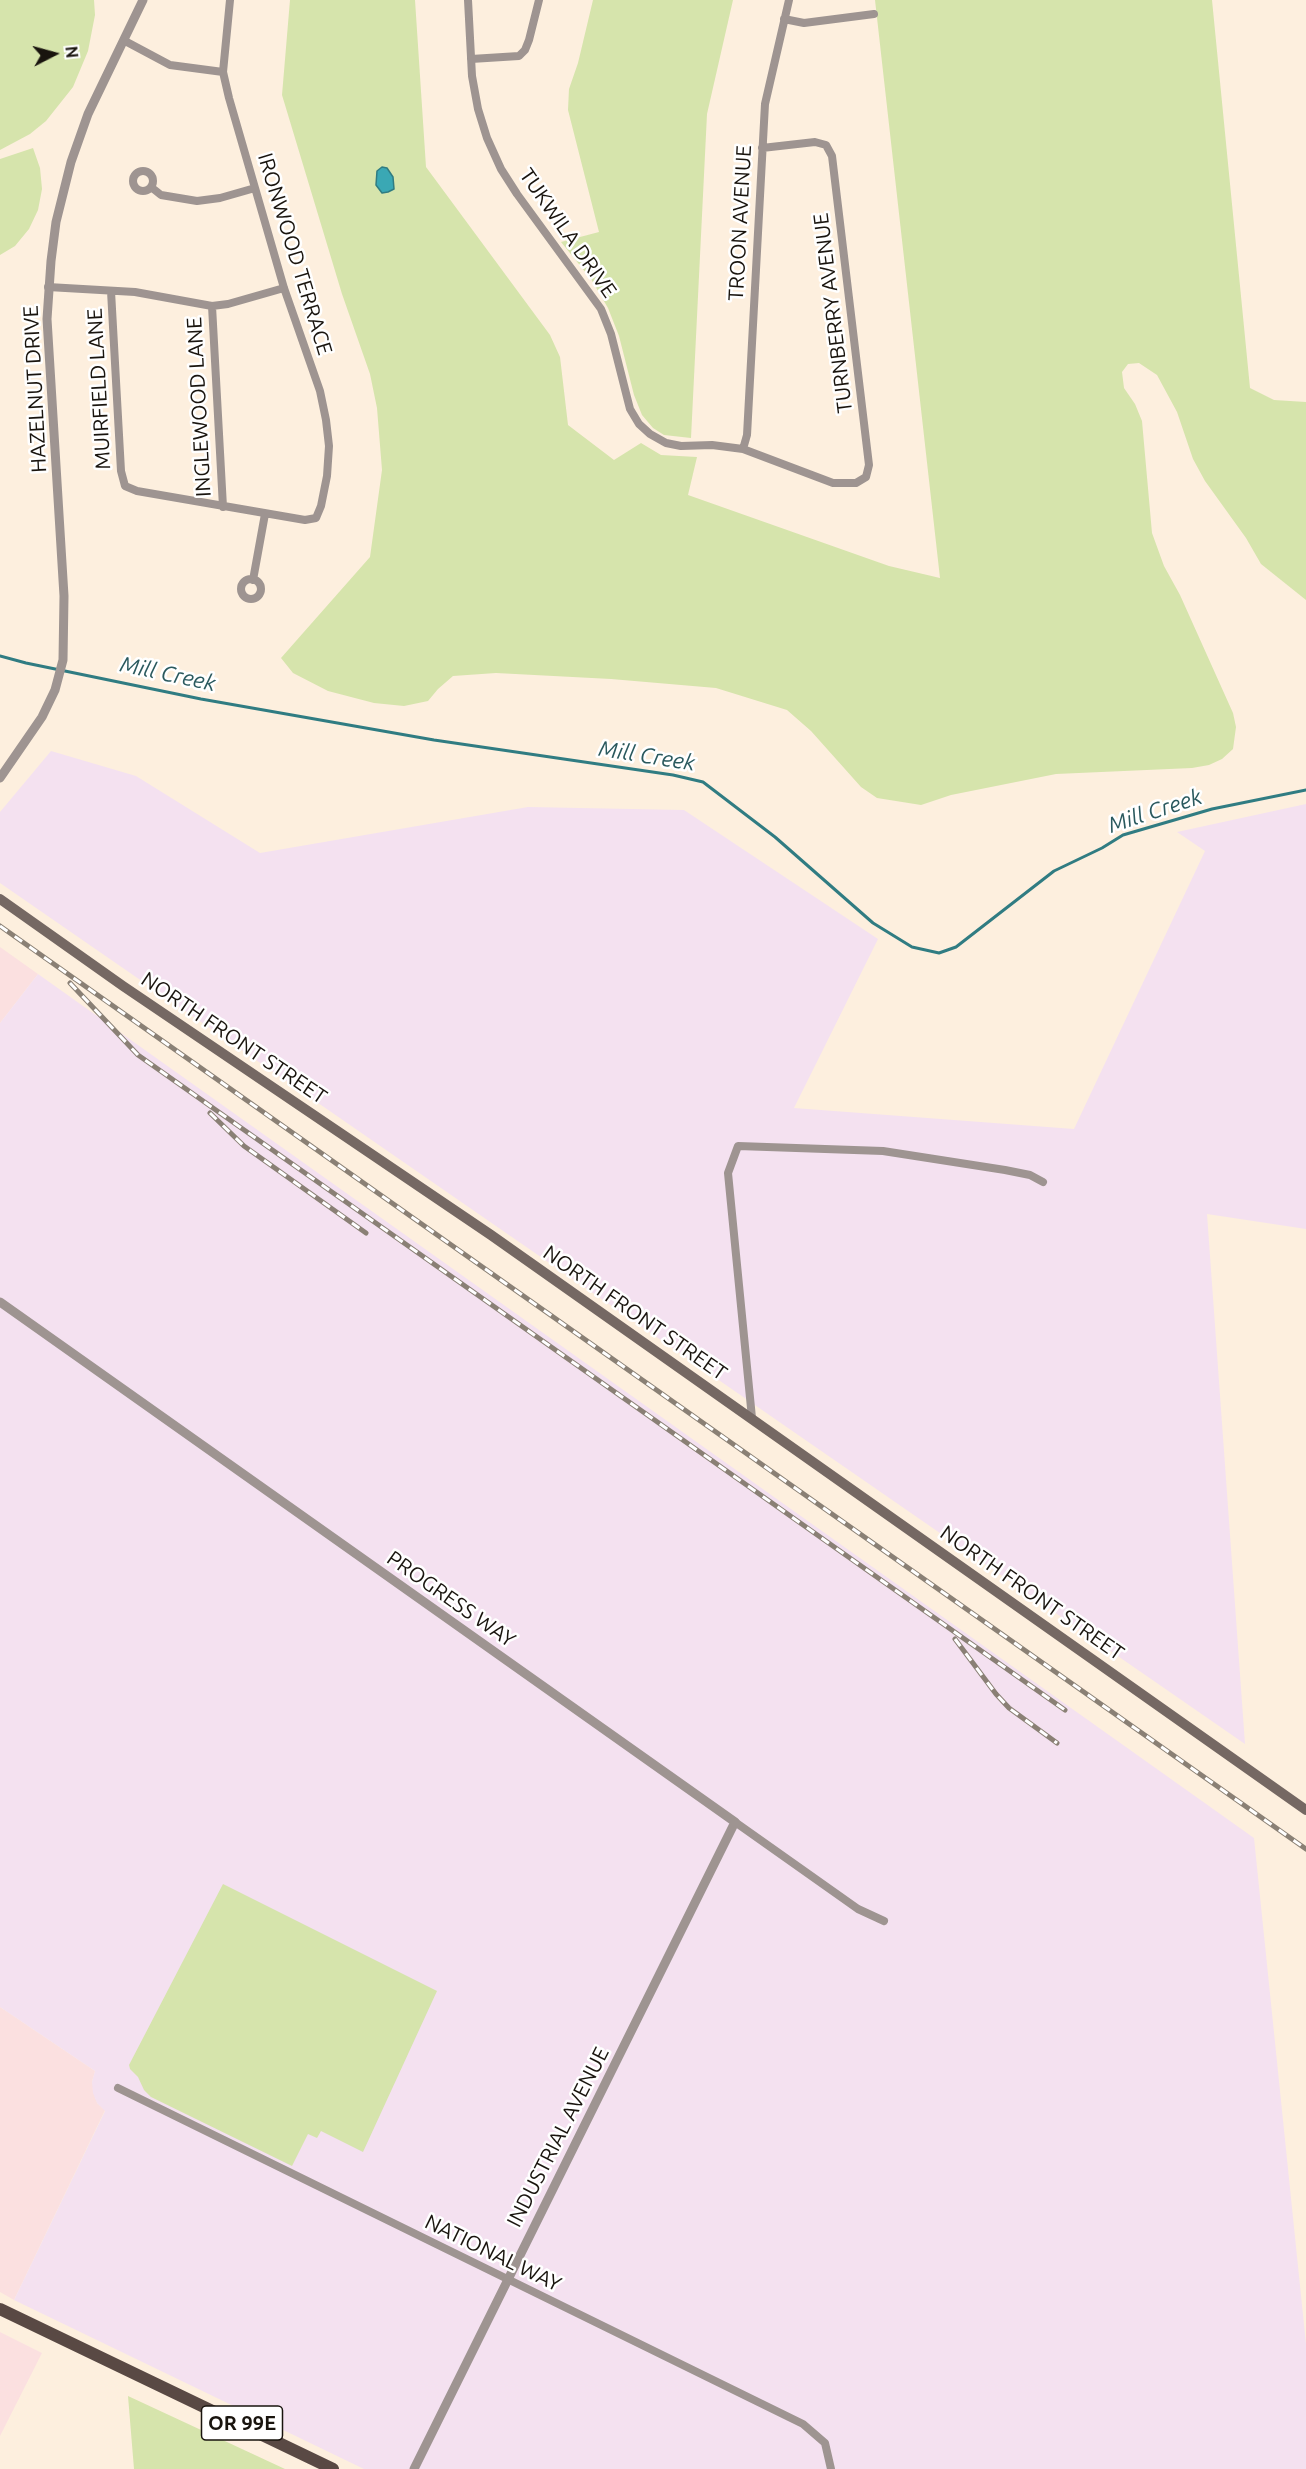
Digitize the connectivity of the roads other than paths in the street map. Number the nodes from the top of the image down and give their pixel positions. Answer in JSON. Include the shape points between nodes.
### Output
{"nodes":[{"id":1,"x":143,"y":0,"type":"edge"},
{"id":2,"x":230,"y":0,"type":"edge"},
{"id":3,"x":468,"y":0,"type":"edge"},
{"id":4,"x":539,"y":0,"type":"edge"},
{"id":5,"x":789,"y":0,"type":"edge"},
{"id":6,"x":874,"y":14,"type":"dead end"},
{"id":7,"x":784,"y":19,"type":"junction"},
{"id":8,"x":124,"y":41,"type":"junction"},
{"id":9,"x":471,"y":59,"type":"junction"},
{"id":10,"x":223,"y":72,"type":"junction"},
{"id":11,"x":762,"y":148,"type":"junction"},
{"id":12,"x":151,"y":187,"type":"dead end"},
{"id":13,"x":255,"y":188,"type":"junction"},
{"id":14,"x":48,"y":287,"type":"junction"},
{"id":15,"x":284,"y":288,"type":"junction"},
{"id":16,"x":111,"y":291,"type":"junction"},
{"id":17,"x":212,"y":306,"type":"junction"},
{"id":18,"x":743,"y":449,"type":"junction"},
{"id":19,"x":866,"y":477,"type":"joint"},
{"id":20,"x":223,"y":507,"type":"junction"},
{"id":21,"x":265,"y":514,"type":"junction"},
{"id":22,"x":253,"y":580,"type":"dead end"},
{"id":23,"x":0,"y":778,"type":"edge"},
{"id":24,"x":0,"y":899,"type":"edge"},
{"id":25,"x":1043,"y":1182,"type":"dead end"},
{"id":26,"x":0,"y":1302,"type":"edge"},
{"id":27,"x":752,"y":1418,"type":"junction"},
{"id":28,"x":1306,"y":1810,"type":"edge"},
{"id":29,"x":735,"y":1821,"type":"junction"},
{"id":30,"x":884,"y":1921,"type":"dead end"},
{"id":31,"x":118,"y":2088,"type":"dead end"},
{"id":32,"x":507,"y":2280,"type":"junction"},
{"id":33,"x":0,"y":2309,"type":"edge"},
{"id":34,"x":333,"y":2469,"type":"edge"},
{"id":35,"x":414,"y":2469,"type":"edge"},
{"id":36,"x":831,"y":2469,"type":"edge"}],
"edges":[{"from":1,"to":8,"type":"street","name":"HAZELNUT DRIVE"},
{"from":2,"to":10,"type":"street","name":"IRONWOOD TERRACE"},
{"from":3,"to":9,"type":"street","name":"TUKWILA DRIVE"},
{"from":4,"to":9,"type":"street","via":[[529,40],[519,56]]},
{"from":5,"to":7,"type":"street","name":"TROON AVENUE"},
{"from":6,"to":7,"type":"street","via":[[804,23]]},
{"from":7,"to":11,"type":"street","name":"TROON AVENUE","via":[[765,104]]},
{"from":8,"to":10,"type":"street","via":[[170,65]]},
{"from":8,"to":14,"type":"street","name":"HAZELNUT DRIVE","via":[[98,88],[71,162],[56,222]]},
{"from":9,"to":18,"type":"street","name":"TUKWILA DRIVE","via":[[478,109],[493,154],[517,194],[601,309],[633,417],[666,443]]},
{"from":10,"to":13,"type":"street","name":"IRONWOOD TERRACE"},
{"from":11,"to":18,"type":"street","name":"TROON AVENUE","via":[[747,435]]},
{"from":11,"to":19,"type":"street","name":"TURNBERRY AVENUE","via":[[815,142],[825,145],[832,156],[869,465]]},
{"from":12,"to":13,"type":"street","via":[[161,195],[197,201]]},
{"from":13,"to":15,"type":"street","name":"IRONWOOD TERRACE"},
{"from":14,"to":16,"type":"street"},
{"from":14,"to":23,"type":"street","name":"HAZELNUT DRIVE","via":[[64,596],[63,660],[42,717]]},
{"from":15,"to":17,"type":"street"},
{"from":15,"to":21,"type":"street","name":"IRONWOOD TERRACE","via":[[320,391],[329,446],[327,476],[316,518]]},
{"from":16,"to":17,"type":"street"},
{"from":16,"to":20,"type":"street","name":"MUIRFIELD LANE","via":[[125,486]]},
{"from":17,"to":20,"type":"street","name":"INGLEWOOD LANE"},
{"from":18,"to":19,"type":"street","name":"TUKWILA DRIVE","via":[[837,484],[856,483]]},
{"from":20,"to":21,"type":"street"},
{"from":21,"to":22,"type":"street"},
{"from":24,"to":27,"type":"main road","name":"NORTH FRONT STREET"},
{"from":25,"to":27,"type":"street","via":[[1005,1170],[884,1151],[738,1146],[728,1173]]},
{"from":26,"to":29,"type":"street","name":"PROGRESS WAY"},
{"from":27,"to":28,"type":"main road","name":"NORTH FRONT STREET"},
{"from":29,"to":30,"type":"street","name":"PROGRESS WAY","via":[[858,1909]]},
{"from":29,"to":32,"type":"street","name":"INDUSTRIAL AVENUE"},
{"from":31,"to":32,"type":"street","name":"NATIONAL WAY"},
{"from":32,"to":35,"type":"street","name":"INDUSTRIAL AVENUE"},
{"from":32,"to":36,"type":"street","name":"NATIONAL WAY","via":[[803,2424],[825,2444]]},
{"from":33,"to":34,"type":"main road","number":"OR 99E"}]}
